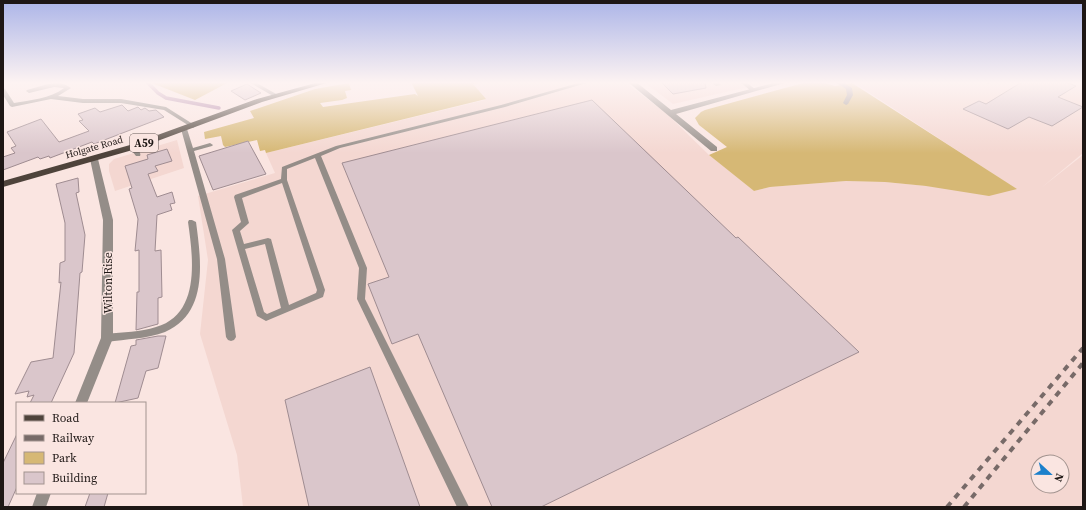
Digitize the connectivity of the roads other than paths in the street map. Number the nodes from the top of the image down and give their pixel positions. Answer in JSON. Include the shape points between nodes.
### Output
{"nodes":[{"id":1,"x":148,"y":106,"type":"edge"},
{"id":2,"x":246,"y":106,"type":"edge"},
{"id":3,"x":504,"y":106,"type":"edge"},
{"id":4,"x":661,"y":106,"type":"edge"},
{"id":5,"x":696,"y":106,"type":"edge"},
{"id":6,"x":670,"y":113,"type":"junction"},
{"id":7,"x":193,"y":126,"type":"junction"},
{"id":8,"x":184,"y":129,"type":"junction"},
{"id":9,"x":210,"y":145,"type":"dead end"},
{"id":10,"x":132,"y":147,"type":"junction"},
{"id":11,"x":714,"y":149,"type":"dead end"},
{"id":12,"x":191,"y":150,"type":"junction"},
{"id":13,"x":138,"y":155,"type":"dead end"},
{"id":14,"x":317,"y":155,"type":"junction"},
{"id":15,"x":94,"y":159,"type":"junction"},
{"id":16,"x":284,"y":180,"type":"junction"},
{"id":17,"x":3,"y":184,"type":"edge"},
{"id":18,"x":192,"y":222,"type":"dead end"},
{"id":19,"x":241,"y":247,"type":"junction"},
{"id":20,"x":286,"y":309,"type":"junction"},
{"id":21,"x":107,"y":338,"type":"junction"},
{"id":22,"x":231,"y":338,"type":"dead end"},
{"id":23,"x":81,"y":402,"type":"edge"},
{"id":24,"x":44,"y":494,"type":"edge"},
{"id":25,"x":39,"y":507,"type":"edge"},
{"id":26,"x":463,"y":507,"type":"edge"}],
"edges":[{"from":1,"to":7,"type":"lane","via":[[166,109]]},
{"from":2,"to":7,"type":"main road","name":"Holgate Road","number":"A59"},
{"from":3,"to":14,"type":"lane","via":[[338,147]]},
{"from":4,"to":6,"type":"street"},
{"from":5,"to":6,"type":"street"},
{"from":6,"to":11,"type":"street"},
{"from":7,"to":8,"type":"main road","name":"Holgate Road","number":"A59"},
{"from":8,"to":10,"type":"main road","name":"Holgate Road","number":"A59","via":[[151,145]]},
{"from":8,"to":12,"type":"lane"},
{"from":9,"to":12,"type":"lane"},
{"from":10,"to":13,"type":"lane"},
{"from":10,"to":15,"type":"main road","name":"Holgate Road","number":"A59"},
{"from":12,"to":22,"type":"lane","via":[[221,259]]},
{"from":14,"to":16,"type":"lane","via":[[284,168]]},
{"from":14,"to":26,"type":"lane","via":[[363,268],[361,299]]},
{"from":15,"to":17,"type":"main road","name":"Holgate Road","number":"A59"},
{"from":15,"to":21,"type":"street","name":"Wilton Rise","via":[[108,220]]},
{"from":16,"to":19,"type":"lane","via":[[238,197],[245,223],[236,230]]},
{"from":16,"to":20,"type":"lane","via":[[321,290],[320,295]]},
{"from":18,"to":21,"type":"lane","via":[[197,262],[192,301],[186,313],[174,324],[161,330]]},
{"from":19,"to":20,"type":"lane","via":[[268,241]]},
{"from":19,"to":20,"type":"lane","via":[[260,314],[266,318]]},
{"from":21,"to":23,"type":"street","name":"Wilton Rise"},
{"from":24,"to":25,"type":"street"}]}
